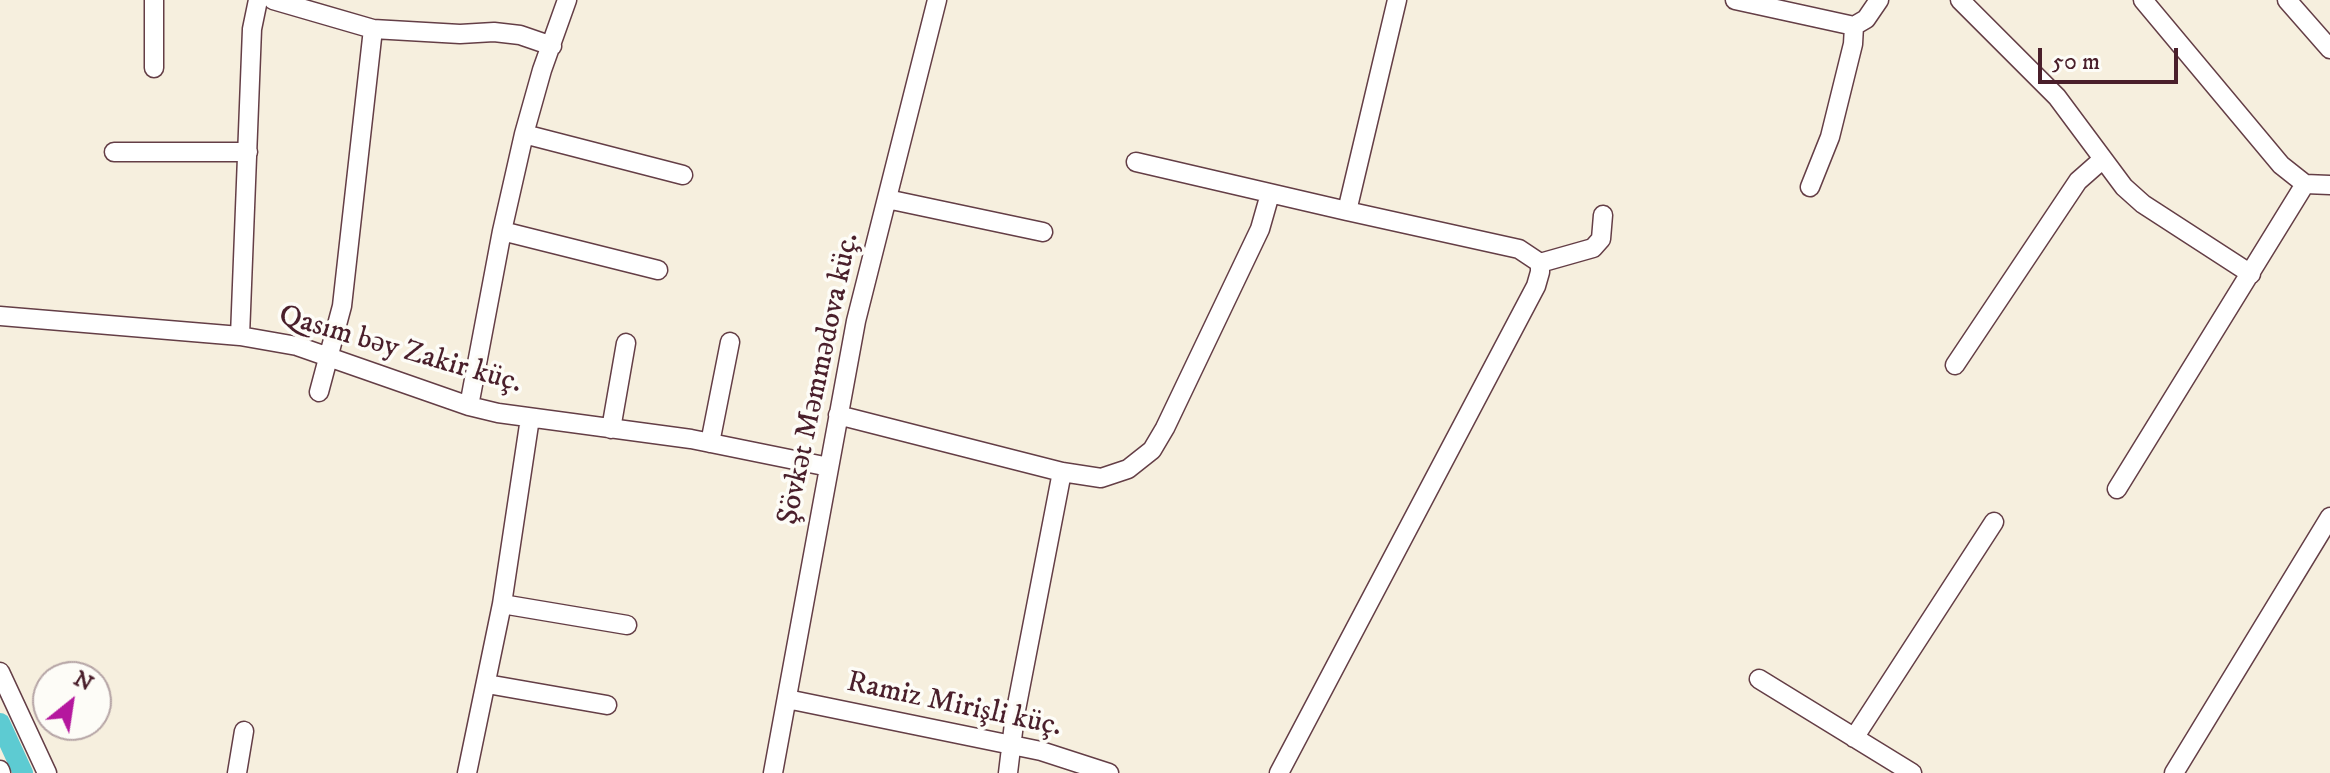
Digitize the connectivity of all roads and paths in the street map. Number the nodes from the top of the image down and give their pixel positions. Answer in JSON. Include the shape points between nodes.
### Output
{"nodes":[{"id":1,"x":154,"y":0,"type":"edge"},
{"id":2,"x":258,"y":0,"type":"edge"},
{"id":3,"x":273,"y":0,"type":"edge"},
{"id":4,"x":567,"y":0,"type":"edge"},
{"id":5,"x":937,"y":0,"type":"edge"},
{"id":6,"x":1397,"y":0,"type":"edge"},
{"id":7,"x":1735,"y":0,"type":"edge"},
{"id":8,"x":1879,"y":0,"type":"edge"},
{"id":9,"x":1960,"y":0,"type":"edge"},
{"id":10,"x":2143,"y":0,"type":"edge"},
{"id":11,"x":2287,"y":0,"type":"edge"},
{"id":12,"x":1854,"y":26,"type":"junction"},
{"id":13,"x":373,"y":29,"type":"junction"},
{"id":14,"x":552,"y":46,"type":"junction"},
{"id":15,"x":2330,"y":49,"type":"edge"},
{"id":16,"x":154,"y":68,"type":"dead end"},
{"id":17,"x":524,"y":134,"type":"junction"},
{"id":18,"x":114,"y":152,"type":"dead end"},
{"id":19,"x":248,"y":152,"type":"junction"},
{"id":20,"x":2103,"y":159,"type":"junction"},
{"id":21,"x":1136,"y":162,"type":"dead end"},
{"id":22,"x":683,"y":175,"type":"dead end"},
{"id":23,"x":2305,"y":184,"type":"junction"},
{"id":24,"x":2330,"y":185,"type":"edge"},
{"id":25,"x":1810,"y":187,"type":"dead end"},
{"id":26,"x":1270,"y":194,"type":"junction"},
{"id":27,"x":887,"y":199,"type":"junction"},
{"id":28,"x":1347,"y":211,"type":"junction"},
{"id":29,"x":1603,"y":215,"type":"dead end"},
{"id":30,"x":502,"y":231,"type":"junction"},
{"id":31,"x":1043,"y":232,"type":"dead end"},
{"id":32,"x":1540,"y":263,"type":"junction"},
{"id":33,"x":658,"y":270,"type":"dead end"},
{"id":34,"x":2251,"y":274,"type":"junction"},
{"id":35,"x":0,"y":316,"type":"edge"},
{"id":36,"x":240,"y":336,"type":"junction"},
{"id":37,"x":730,"y":342,"type":"dead end"},
{"id":38,"x":626,"y":343,"type":"dead end"},
{"id":39,"x":330,"y":356,"type":"junction"},
{"id":40,"x":1955,"y":365,"type":"dead end"},
{"id":41,"x":319,"y":392,"type":"dead end"},
{"id":42,"x":469,"y":406,"type":"junction"},
{"id":43,"x":838,"y":415,"type":"junction"},
{"id":44,"x":530,"y":418,"type":"junction"},
{"id":45,"x":611,"y":429,"type":"junction"},
{"id":46,"x":710,"y":443,"type":"junction"},
{"id":47,"x":829,"y":467,"type":"junction"},
{"id":48,"x":1062,"y":472,"type":"junction"},
{"id":49,"x":2117,"y":489,"type":"dead end"},
{"id":50,"x":2330,"y":517,"type":"edge"},
{"id":51,"x":1994,"y":522,"type":"dead end"},
{"id":52,"x":502,"y":604,"type":"junction"},
{"id":53,"x":627,"y":625,"type":"dead end"},
{"id":54,"x":0,"y":672,"type":"edge"},
{"id":55,"x":1759,"y":679,"type":"dead end"},
{"id":56,"x":487,"y":684,"type":"junction"},
{"id":57,"x":787,"y":699,"type":"junction"},
{"id":58,"x":607,"y":705,"type":"dead end"},
{"id":59,"x":244,"y":731,"type":"dead end"},
{"id":60,"x":1854,"y":738,"type":"junction"},
{"id":61,"x":1011,"y":745,"type":"junction"},
{"id":62,"x":47,"y":773,"type":"edge"},
{"id":63,"x":237,"y":773,"type":"edge"},
{"id":64,"x":467,"y":773,"type":"edge"},
{"id":65,"x":773,"y":773,"type":"edge"},
{"id":66,"x":1008,"y":773,"type":"edge"},
{"id":67,"x":1109,"y":773,"type":"edge"},
{"id":68,"x":1279,"y":773,"type":"edge"},
{"id":69,"x":1912,"y":773,"type":"edge"},
{"id":70,"x":2174,"y":773,"type":"edge"}],
"edges":[{"from":1,"to":16,"type":"street"},
{"from":2,"to":19,"type":"street","via":[[252,29]]},
{"from":3,"to":13,"type":"street"},
{"from":4,"to":14,"type":"street"},
{"from":5,"to":27,"type":"street","name":"Şövkət Məmmədova küç."},
{"from":6,"to":28,"type":"street"},
{"from":7,"to":12,"type":"street"},
{"from":8,"to":12,"type":"street"},
{"from":9,"to":20,"type":"street","via":[[2057,97]]},
{"from":10,"to":23,"type":"street","via":[[2281,165]]},
{"from":11,"to":15,"type":"street"},
{"from":12,"to":25,"type":"street","via":[[1830,137]]},
{"from":13,"to":14,"type":"street","via":[[494,32]]},
{"from":13,"to":39,"type":"street","via":[[342,306]]},
{"from":14,"to":17,"type":"street"},
{"from":17,"to":22,"type":"street"},
{"from":17,"to":30,"type":"street"},
{"from":18,"to":19,"type":"street"},
{"from":19,"to":36,"type":"street"},
{"from":20,"to":34,"type":"street","via":[[2143,204]]},
{"from":20,"to":40,"type":"street","via":[[2078,181]]},
{"from":21,"to":26,"type":"street"},
{"from":23,"to":24,"type":"street"},
{"from":23,"to":34,"type":"street"},
{"from":26,"to":28,"type":"street"},
{"from":26,"to":48,"type":"street","via":[[1260,229],[1152,450],[1128,469],[1101,478]]},
{"from":27,"to":31,"type":"street"},
{"from":27,"to":43,"type":"street","name":"Şövkət Məmmədova küç."},
{"from":28,"to":32,"type":"street","via":[[1519,249]]},
{"from":29,"to":32,"type":"street","via":[[1601,239],[1593,248]]},
{"from":30,"to":33,"type":"street"},
{"from":30,"to":42,"type":"street"},
{"from":32,"to":68,"type":"street","via":[[1536,286]]},
{"from":34,"to":49,"type":"street"},
{"from":35,"to":36,"type":"street","name":"Qasım bəy Zakir küç."},
{"from":36,"to":39,"type":"street","name":"Qasım bəy Zakir küç."},
{"from":37,"to":46,"type":"street"},
{"from":38,"to":45,"type":"street"},
{"from":39,"to":41,"type":"street"},
{"from":39,"to":42,"type":"street","name":"Qasım bəy Zakir küç."},
{"from":42,"to":44,"type":"street","name":"Qasım bəy Zakir küç."},
{"from":43,"to":47,"type":"street","name":"Şövkət Məmmədova küç."},
{"from":43,"to":48,"type":"street"},
{"from":44,"to":45,"type":"street","name":"Qasım bəy Zakir küç."},
{"from":44,"to":52,"type":"street"},
{"from":45,"to":46,"type":"street","name":"Qasım bəy Zakir küç."},
{"from":46,"to":47,"type":"street","name":"Qasım bəy Zakir küç."},
{"from":47,"to":57,"type":"street","name":"Şövkət Məmmədova küç."},
{"from":48,"to":61,"type":"street"},
{"from":50,"to":70,"type":"street"},
{"from":51,"to":60,"type":"street"},
{"from":52,"to":53,"type":"street"},
{"from":52,"to":56,"type":"street"},
{"from":54,"to":62,"type":"street"},
{"from":55,"to":60,"type":"street"},
{"from":56,"to":58,"type":"street"},
{"from":56,"to":64,"type":"street"},
{"from":57,"to":61,"type":"street","name":"Ramiz Mirişli küç."},
{"from":57,"to":65,"type":"street","name":"Şövkət Məmmədova küç."},
{"from":59,"to":63,"type":"street"},
{"from":60,"to":69,"type":"street"},
{"from":61,"to":66,"type":"street"},
{"from":61,"to":67,"type":"street","name":"Ramiz Mirişli küç."}]}
